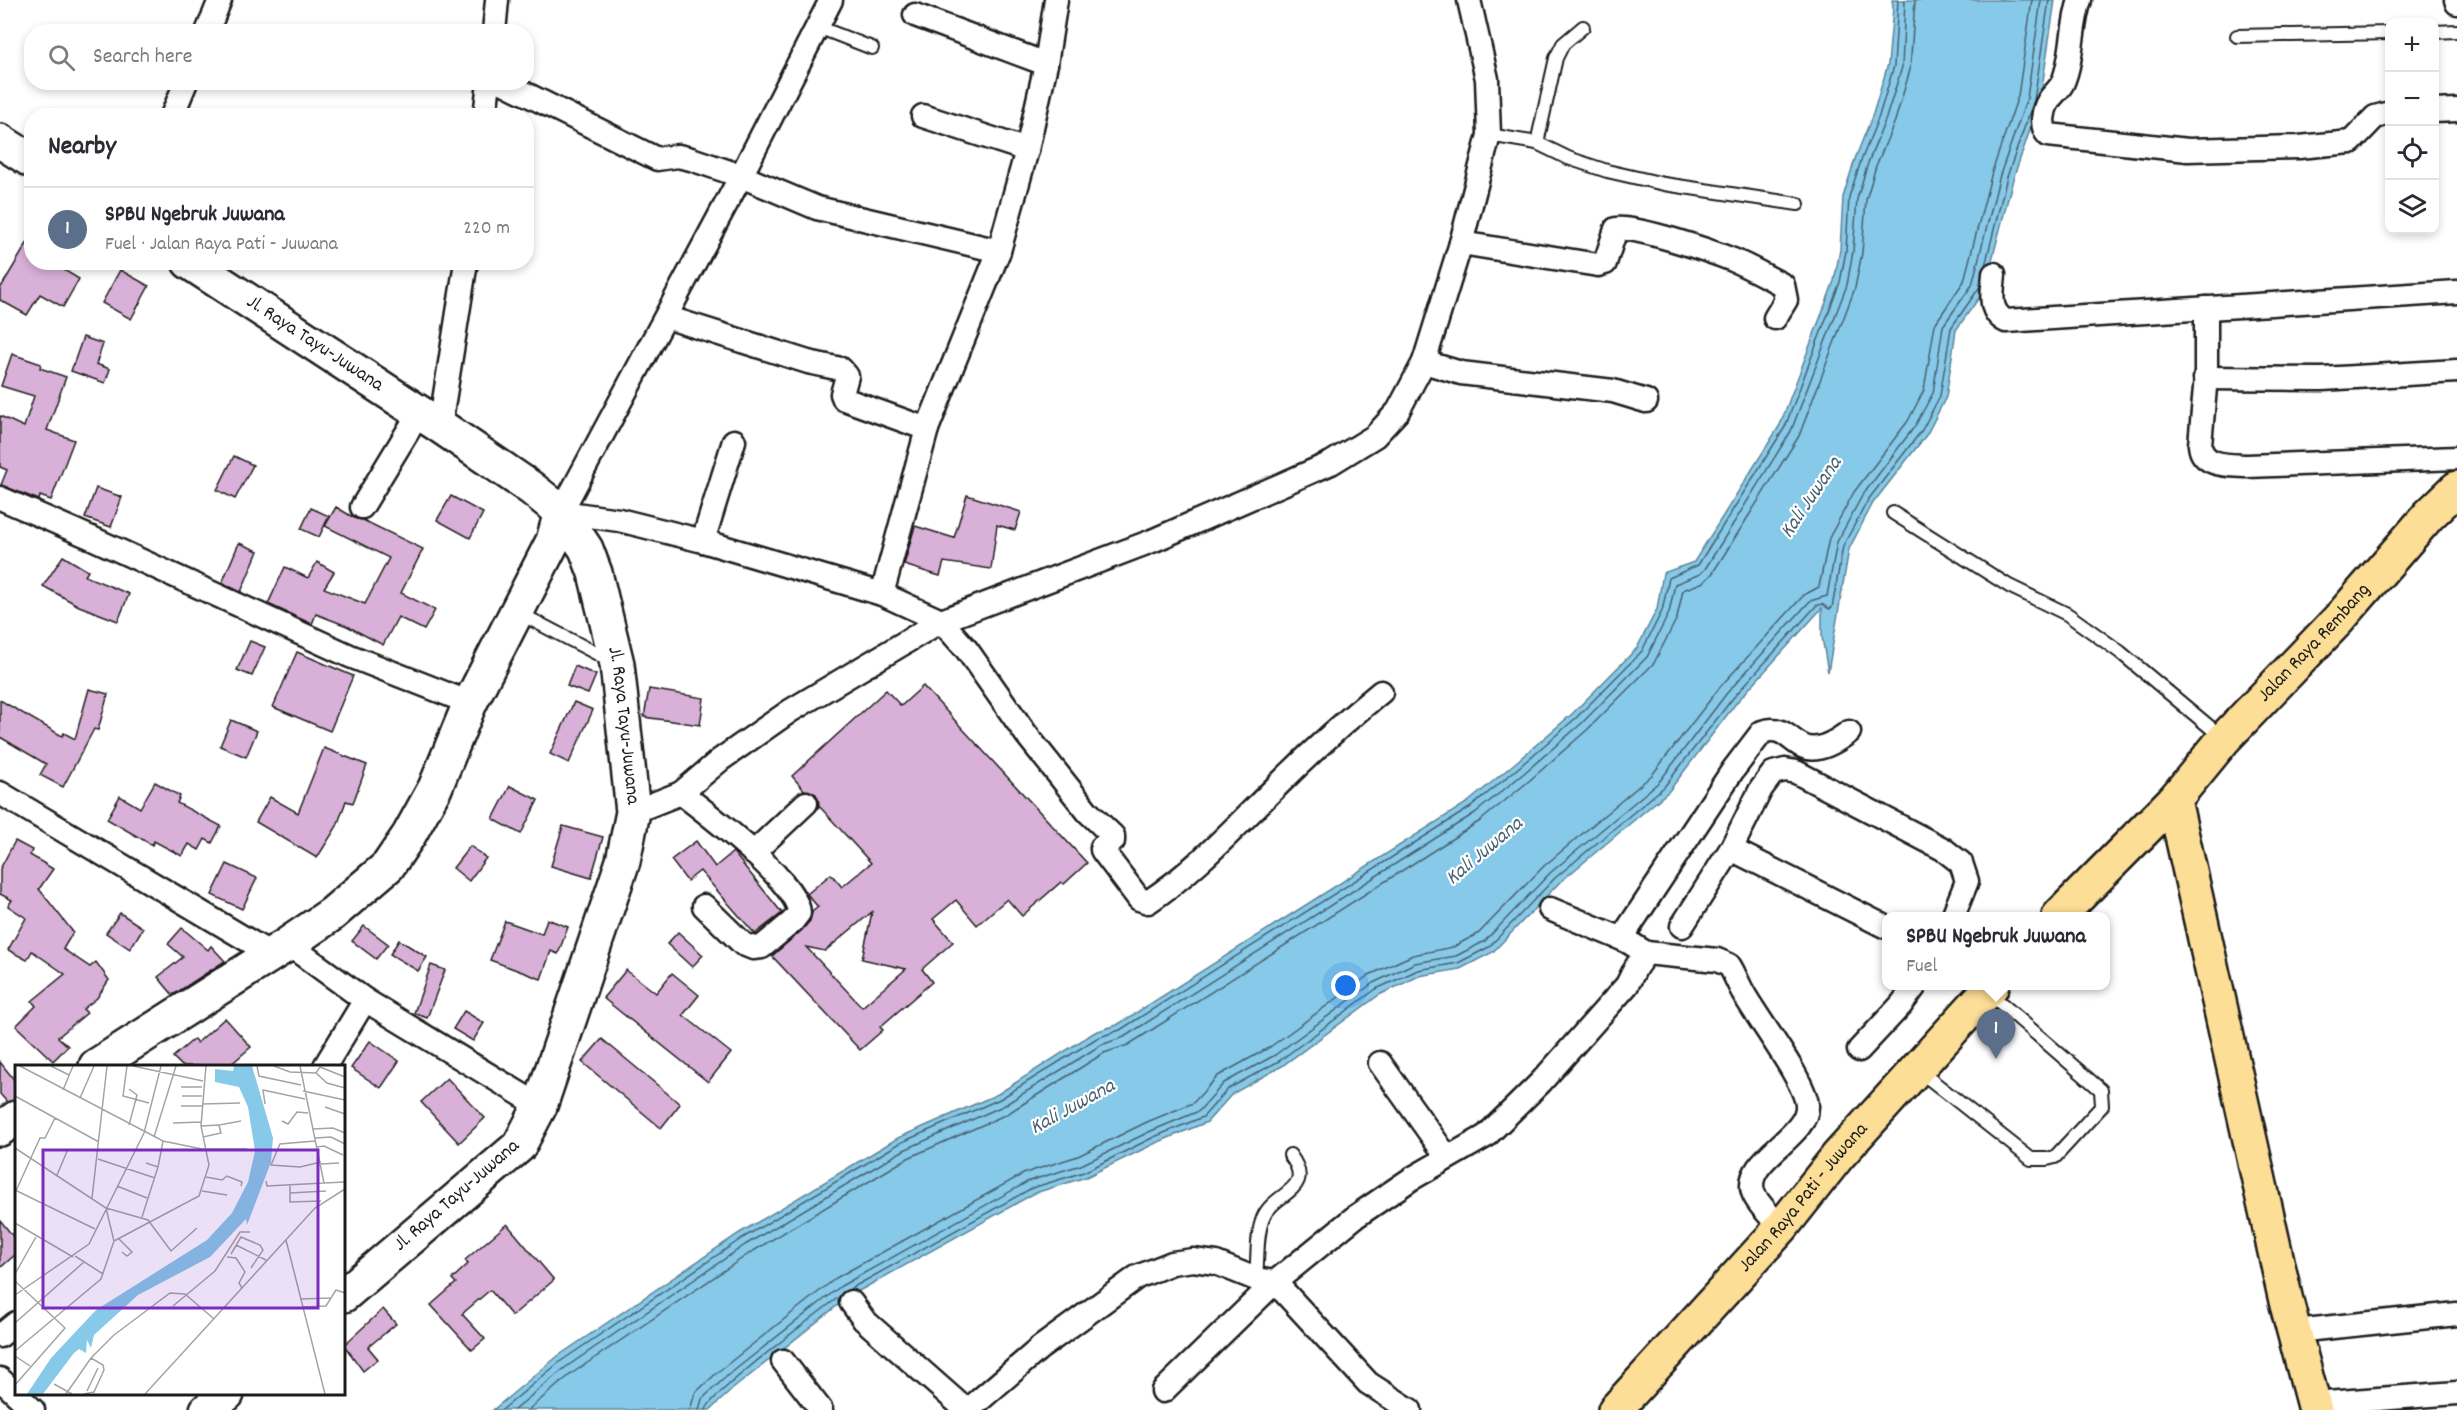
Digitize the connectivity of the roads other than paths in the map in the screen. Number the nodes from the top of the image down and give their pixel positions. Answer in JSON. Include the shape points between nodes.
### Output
{"nodes":[{"id":1,"x":220,"y":0,"type":"edge"},
{"id":2,"x":496,"y":0,"type":"edge"},
{"id":3,"x":831,"y":0,"type":"edge"},
{"id":4,"x":1056,"y":0,"type":"edge"},
{"id":5,"x":1469,"y":0,"type":"edge"},
{"id":6,"x":2080,"y":0,"type":"edge"},
{"id":7,"x":915,"y":15,"type":"dead end"},
{"id":8,"x":210,"y":24,"type":"edge"},
{"id":9,"x":494,"y":24,"type":"edge"},
{"id":10,"x":818,"y":27,"type":"junction"},
{"id":11,"x":1583,"y":27,"type":"dead end"},
{"id":12,"x":2457,"y":31,"type":"edge"},
{"id":13,"x":2439,"y":32,"type":"edge"},
{"id":14,"x":2385,"y":33,"type":"edge"},
{"id":15,"x":2237,"y":36,"type":"dead end"},
{"id":16,"x":872,"y":48,"type":"dead end"},
{"id":17,"x":1046,"y":64,"type":"junction"},
{"id":18,"x":183,"y":90,"type":"edge"},
{"id":19,"x":488,"y":90,"type":"edge"},
{"id":20,"x":518,"y":90,"type":"edge"},
{"id":21,"x":175,"y":108,"type":"edge"},
{"id":22,"x":486,"y":108,"type":"edge"},
{"id":23,"x":2457,"y":110,"type":"edge"},
{"id":24,"x":2439,"y":111,"type":"edge"},
{"id":25,"x":2385,"y":114,"type":"edge"},
{"id":26,"x":923,"y":116,"type":"dead end"},
{"id":27,"x":1489,"y":135,"type":"junction"},
{"id":28,"x":0,"y":141,"type":"edge"},
{"id":29,"x":1537,"y":143,"type":"junction"},
{"id":30,"x":1027,"y":150,"type":"junction"},
{"id":31,"x":24,"y":156,"type":"edge"},
{"id":32,"x":741,"y":176,"type":"junction"},
{"id":33,"x":1798,"y":204,"type":"dead end"},
{"id":34,"x":1461,"y":243,"type":"junction"},
{"id":35,"x":999,"y":251,"type":"junction"},
{"id":36,"x":201,"y":270,"type":"edge"},
{"id":37,"x":464,"y":270,"type":"edge"},
{"id":38,"x":1995,"y":274,"type":"dead end"},
{"id":39,"x":2457,"y":292,"type":"edge"},
{"id":40,"x":2206,"y":308,"type":"junction"},
{"id":41,"x":666,"y":317,"type":"junction"},
{"id":42,"x":1775,"y":318,"type":"dead end"},
{"id":43,"x":1424,"y":362,"type":"junction"},
{"id":44,"x":2457,"y":371,"type":"edge"},
{"id":45,"x":2205,"y":377,"type":"junction"},
{"id":46,"x":1646,"y":401,"type":"dead end"},
{"id":47,"x":429,"y":420,"type":"junction"},
{"id":48,"x":927,"y":429,"type":"junction"},
{"id":49,"x":734,"y":441,"type":"dead end"},
{"id":50,"x":2457,"y":458,"type":"edge"},
{"id":51,"x":2457,"y":488,"type":"edge"},
{"id":52,"x":0,"y":498,"type":"edge"},
{"id":53,"x":362,"y":507,"type":"dead end"},
{"id":54,"x":561,"y":512,"type":"junction"},
{"id":55,"x":1893,"y":513,"type":"dead end"},
{"id":56,"x":703,"y":541,"type":"junction"},
{"id":57,"x":882,"y":594,"type":"junction"},
{"id":58,"x":516,"y":611,"type":"junction"},
{"id":59,"x":940,"y":621,"type":"junction"},
{"id":60,"x":617,"y":664,"type":"junction"},
{"id":61,"x":1381,"y":692,"type":"dead end"},
{"id":62,"x":470,"y":703,"type":"junction"},
{"id":63,"x":1849,"y":732,"type":"dead end"},
{"id":64,"x":2224,"y":739,"type":"junction"},
{"id":65,"x":0,"y":793,"type":"edge"},
{"id":66,"x":681,"y":793,"type":"junction"},
{"id":67,"x":2174,"y":800,"type":"junction"},
{"id":68,"x":806,"y":803,"type":"dead end"},
{"id":69,"x":633,"y":812,"type":"junction"},
{"id":70,"x":1731,"y":849,"type":"junction"},
{"id":71,"x":753,"y":853,"type":"junction"},
{"id":72,"x":704,"y":906,"type":"dead end"},
{"id":73,"x":1550,"y":909,"type":"dead end"},
{"id":74,"x":1955,"y":912,"type":"edge"},
{"id":75,"x":2064,"y":912,"type":"edge"},
{"id":76,"x":1882,"y":924,"type":"edge"},
{"id":77,"x":1682,"y":926,"type":"dead end"},
{"id":78,"x":1627,"y":940,"type":"junction"},
{"id":79,"x":279,"y":949,"type":"junction"},
{"id":80,"x":1646,"y":953,"type":"junction"},
{"id":81,"x":1912,"y":990,"type":"edge"},
{"id":82,"x":1988,"y":990,"type":"edge"},
{"id":83,"x":1992,"y":990,"type":"edge"},
{"id":84,"x":365,"y":1000,"type":"junction"},
{"id":85,"x":1859,"y":1050,"type":"dead end"},
{"id":86,"x":1380,"y":1063,"type":"dead end"},
{"id":87,"x":98,"y":1065,"type":"edge"},
{"id":88,"x":326,"y":1065,"type":"edge"},
{"id":89,"x":1917,"y":1068,"type":"junction"},
{"id":90,"x":540,"y":1106,"type":"junction"},
{"id":91,"x":15,"y":1119,"type":"edge"},
{"id":92,"x":0,"y":1129,"type":"edge"},
{"id":93,"x":1290,"y":1155,"type":"dead end"},
{"id":94,"x":1448,"y":1157,"type":"junction"},
{"id":95,"x":1782,"y":1228,"type":"junction"},
{"id":96,"x":1265,"y":1280,"type":"junction"},
{"id":97,"x":345,"y":1294,"type":"edge"},
{"id":98,"x":852,"y":1302,"type":"dead end"},
{"id":99,"x":2457,"y":1314,"type":"edge"},
{"id":100,"x":15,"y":1324,"type":"edge"},
{"id":101,"x":2295,"y":1331,"type":"junction"},
{"id":102,"x":0,"y":1336,"type":"edge"},
{"id":103,"x":783,"y":1361,"type":"dead end"},
{"id":104,"x":0,"y":1379,"type":"edge"},
{"id":105,"x":1163,"y":1391,"type":"dead end"},
{"id":106,"x":15,"y":1393,"type":"edge"},
{"id":107,"x":2457,"y":1393,"type":"edge"},
{"id":108,"x":17,"y":1395,"type":"edge"},
{"id":109,"x":226,"y":1395,"type":"edge"},
{"id":110,"x":2314,"y":1407,"type":"edge"},
{"id":111,"x":33,"y":1410,"type":"edge"},
{"id":112,"x":207,"y":1410,"type":"edge"},
{"id":113,"x":821,"y":1410,"type":"edge"},
{"id":114,"x":967,"y":1410,"type":"edge"},
{"id":115,"x":1410,"y":1410,"type":"edge"},
{"id":116,"x":1615,"y":1410,"type":"edge"}],
"edges":[{"from":1,"to":8,"type":"street"},
{"from":2,"to":9,"type":"street"},
{"from":3,"to":10,"type":"street"},
{"from":4,"to":17,"type":"street"},
{"from":5,"to":27,"type":"street","via":[[1487,79]]},
{"from":6,"to":25,"type":"street","via":[[2063,82],[2047,103],[2042,124],[2048,135],[2188,150],[2299,147],[2351,142],[2375,117]]},
{"from":7,"to":17,"type":"street"},
{"from":10,"to":16,"type":"lane"},
{"from":10,"to":32,"type":"street"},
{"from":11,"to":29,"type":"lane","via":[[1563,44],[1556,58]]},
{"from":12,"to":13,"type":"lane"},
{"from":14,"to":15,"type":"lane"},
{"from":17,"to":30,"type":"street"},
{"from":18,"to":21,"type":"street"},
{"from":19,"to":22,"type":"street"},
{"from":20,"to":32,"type":"street","via":[[657,159],[678,156]]},
{"from":23,"to":24,"type":"street"},
{"from":26,"to":30,"type":"street"},
{"from":27,"to":29,"type":"lane"},
{"from":27,"to":34,"type":"street"},
{"from":28,"to":31,"type":"main road"},
{"from":29,"to":33,"type":"lane","via":[[1607,171],[1664,184]]},
{"from":30,"to":35,"type":"street"},
{"from":32,"to":35,"type":"street","via":[[817,208]]},
{"from":32,"to":41,"type":"street"},
{"from":34,"to":42,"type":"street","via":[[1598,265],[1609,256],[1616,229],[1649,234],[1734,260],[1783,285],[1786,300]]},
{"from":34,"to":43,"type":"street"},
{"from":35,"to":48,"type":"street"},
{"from":36,"to":47,"type":"main road","name":"Jl. Raya Tayu-Juwana"},
{"from":37,"to":47,"type":"street"},
{"from":38,"to":40,"type":"street","via":[[1992,301],[1999,317],[2006,321]]},
{"from":39,"to":40,"type":"street"},
{"from":40,"to":45,"type":"street"},
{"from":41,"to":48,"type":"street","via":[[841,369],[847,376],[844,399]]},
{"from":41,"to":54,"type":"street"},
{"from":43,"to":46,"type":"street","via":[[1461,374],[1612,391]]},
{"from":43,"to":59,"type":"street","via":[[1398,411],[1375,436],[1331,463],[1152,541]]},
{"from":44,"to":45,"type":"street","via":[[2322,379]]},
{"from":45,"to":50,"type":"street","via":[[2201,450],[2216,463],[2247,466]]},
{"from":47,"to":53,"type":"street"},
{"from":47,"to":54,"type":"main road","name":"Jl. Raya Tayu-Juwana"},
{"from":48,"to":57,"type":"street"},
{"from":49,"to":56,"type":"street"},
{"from":51,"to":64,"type":"main road","name":"Jalan Raya Rembang"},
{"from":52,"to":62,"type":"street","via":[[350,656]]},
{"from":54,"to":56,"type":"street","via":[[619,520]]},
{"from":54,"to":58,"type":"main road","via":[[553,541]]},
{"from":54,"to":60,"type":"main road","name":"Jl. Raya Tayu-Juwana","via":[[586,549],[595,573]]},
{"from":55,"to":64,"type":"lane","via":[[2008,586],[2067,614],[2120,652]]},
{"from":56,"to":57,"type":"street"},
{"from":57,"to":59,"type":"street"},
{"from":58,"to":60,"type":"lane"},
{"from":58,"to":62,"type":"main road"},
{"from":59,"to":61,"type":"street","via":[[967,650],[1088,812],[1113,836],[1113,841],[1102,850],[1143,902],[1192,871],[1296,768]]},
{"from":59,"to":66,"type":"street","via":[[790,711]]},
{"from":60,"to":69,"type":"main road","name":"Jl. Raya Tayu-Juwana"},
{"from":62,"to":79,"type":"main road","via":[[435,788],[388,866],[332,914]]},
{"from":63,"to":78,"type":"street","via":[[1825,748],[1814,750],[1778,731],[1762,732],[1636,916],[1627,930]]},
{"from":64,"to":67,"type":"main road","name":"Jalan Raya Rembang"},
{"from":65,"to":79,"type":"street"},
{"from":66,"to":69,"type":"street"},
{"from":66,"to":71,"type":"street"},
{"from":67,"to":75,"type":"main road"},
{"from":67,"to":101,"type":"main road"},
{"from":68,"to":71,"type":"street"},
{"from":69,"to":90,"type":"main road","name":"Jl. Raya Tayu-Juwana","via":[[623,861]]},
{"from":70,"to":74,"type":"street","via":[[1773,773],[1796,772],[1943,849],[1961,863],[1967,880]]},
{"from":70,"to":76,"type":"street"},
{"from":70,"to":77,"type":"street"},
{"from":71,"to":72,"type":"street","via":[[796,899],[799,913],[792,922],[762,947],[753,948],[743,944]]},
{"from":73,"to":78,"type":"street"},
{"from":78,"to":80,"type":"street"},
{"from":79,"to":84,"type":"street"},
{"from":79,"to":87,"type":"main road"},
{"from":80,"to":94,"type":"street","via":[[1621,994],[1541,1083],[1486,1136]]},
{"from":80,"to":95,"type":"street","via":[[1717,960],[1729,965],[1804,1092],[1806,1116],[1761,1164],[1752,1184],[1755,1196]]},
{"from":81,"to":85,"type":"street"},
{"from":82,"to":89,"type":"main road","name":"Jalan Raya Pati - Juwana"},
{"from":83,"to":89,"type":"lane","via":[[2101,1090],[2102,1106],[2055,1157],[2031,1160]]},
{"from":84,"to":88,"type":"street"},
{"from":84,"to":90,"type":"street"},
{"from":86,"to":94,"type":"street"},
{"from":89,"to":95,"type":"main road","name":"Jalan Raya Pati - Juwana","via":[[1838,1156]]},
{"from":90,"to":97,"type":"main road","name":"Jl. Raya Tayu-Juwana","via":[[519,1146]]},
{"from":91,"to":92,"type":"main road"},
{"from":93,"to":96,"type":"lane","via":[[1298,1167],[1299,1180],[1264,1214],[1259,1233]]},
{"from":94,"to":96,"type":"street"},
{"from":95,"to":116,"type":"main road","name":"Jalan Raya Pati - Juwana"},
{"from":96,"to":105,"type":"street"},
{"from":96,"to":114,"type":"street","via":[[1216,1263],[1193,1260],[1172,1263],[1137,1277],[1040,1348]]},
{"from":96,"to":115,"type":"street","via":[[1368,1383]]},
{"from":98,"to":114,"type":"street","via":[[864,1320]]},
{"from":99,"to":101,"type":"street"},
{"from":100,"to":102,"type":"street"},
{"from":101,"to":110,"type":"main road"},
{"from":103,"to":113,"type":"street"},
{"from":104,"to":106,"type":"street"},
{"from":107,"to":110,"type":"street"},
{"from":108,"to":111,"type":"street"},
{"from":109,"to":112,"type":"main road"}]}
